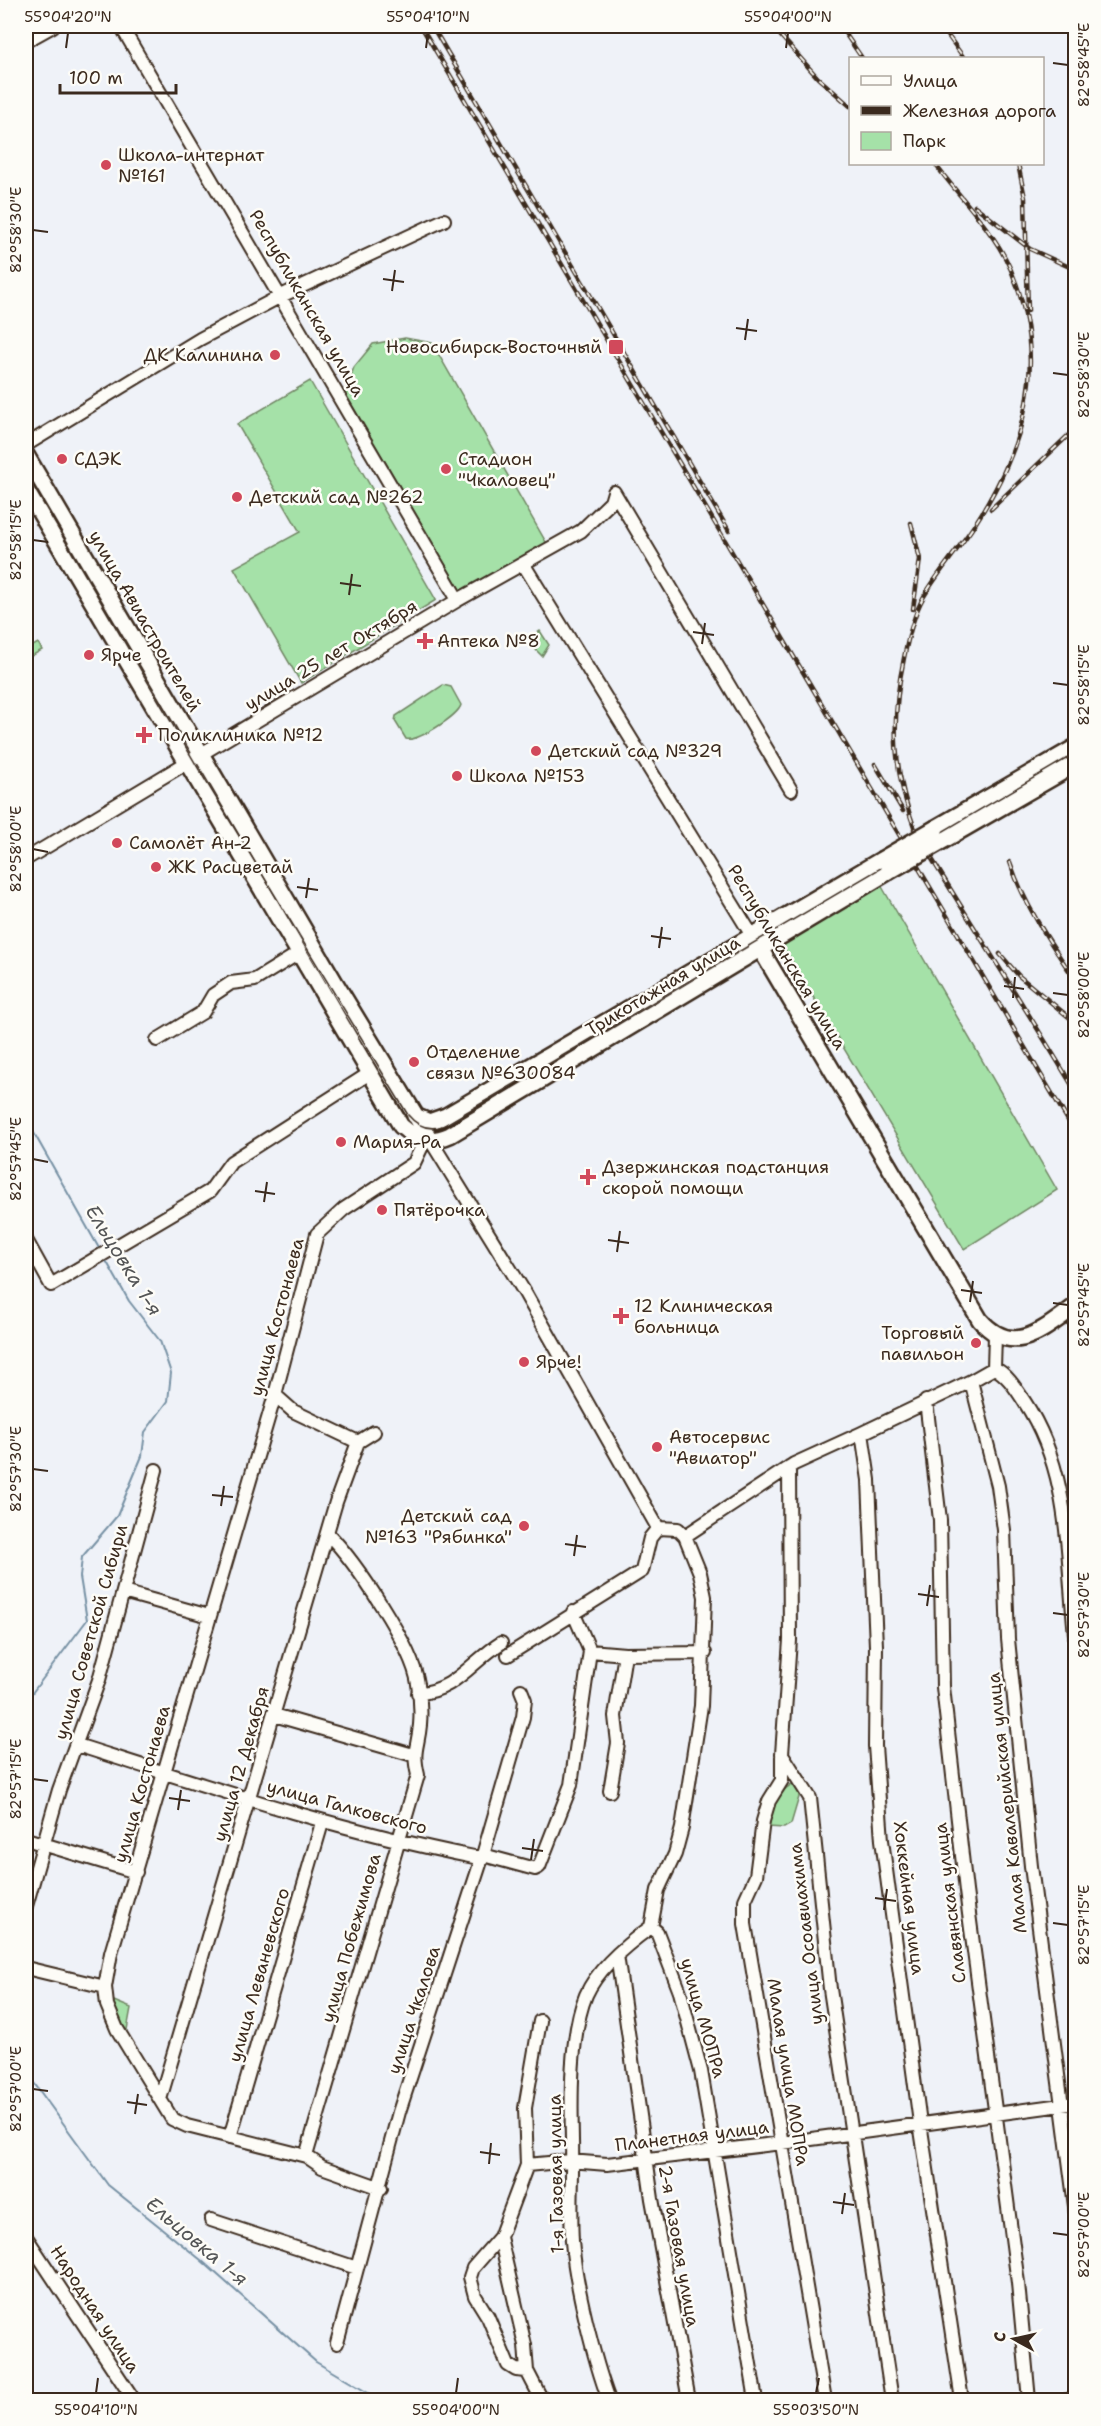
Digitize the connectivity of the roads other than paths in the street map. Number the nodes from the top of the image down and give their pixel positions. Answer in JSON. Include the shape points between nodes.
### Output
{"nodes":[{"id":1,"x":51,"y":26,"type":"edge"},
{"id":2,"x":121,"y":26,"type":"edge"},
{"id":3,"x":26,"y":41,"type":"edge"},
{"id":4,"x":444,"y":220,"type":"dead end"},
{"id":5,"x":281,"y":296,"type":"junction"},
{"id":6,"x":26,"y":445,"type":"edge"},
{"id":7,"x":26,"y":455,"type":"edge"},
{"id":8,"x":26,"y":489,"type":"edge"},
{"id":9,"x":524,"y":565,"type":"junction"},
{"id":10,"x":458,"y":600,"type":"junction"},
{"id":11,"x":1076,"y":747,"type":"edge"},
{"id":12,"x":201,"y":754,"type":"junction"},
{"id":13,"x":187,"y":762,"type":"junction"},
{"id":14,"x":1076,"y":764,"type":"edge"},
{"id":15,"x":791,"y":790,"type":"dead end"},
{"id":16,"x":940,"y":834,"type":"junction"},
{"id":17,"x":26,"y":859,"type":"edge"},
{"id":18,"x":757,"y":943,"type":"junction"},
{"id":19,"x":299,"y":953,"type":"junction"},
{"id":20,"x":603,"y":1025,"type":"junction"},
{"id":21,"x":613,"y":1038,"type":"junction"},
{"id":22,"x":157,"y":1040,"type":"dead end"},
{"id":23,"x":370,"y":1073,"type":"junction"},
{"id":24,"x":412,"y":1112,"type":"junction"},
{"id":25,"x":394,"y":1114,"type":"junction"},
{"id":26,"x":428,"y":1141,"type":"junction"},
{"id":27,"x":26,"y":1240,"type":"edge"},
{"id":28,"x":1076,"y":1306,"type":"edge"},
{"id":29,"x":995,"y":1335,"type":"junction"},
{"id":30,"x":993,"y":1368,"type":"junction"},
{"id":31,"x":972,"y":1385,"type":"junction"},
{"id":32,"x":275,"y":1395,"type":"junction"},
{"id":33,"x":926,"y":1401,"type":"junction"},
{"id":34,"x":374,"y":1432,"type":"dead end"},
{"id":35,"x":862,"y":1433,"type":"junction"},
{"id":36,"x":358,"y":1442,"type":"junction"},
{"id":37,"x":789,"y":1467,"type":"junction"},
{"id":38,"x":156,"y":1470,"type":"dead end"},
{"id":39,"x":1071,"y":1517,"type":"edge"},
{"id":40,"x":658,"y":1528,"type":"junction"},
{"id":41,"x":328,"y":1534,"type":"junction"},
{"id":42,"x":686,"y":1536,"type":"junction"},
{"id":43,"x":123,"y":1592,"type":"junction"},
{"id":44,"x":573,"y":1612,"type":"junction"},
{"id":45,"x":209,"y":1616,"type":"junction"},
{"id":46,"x":501,"y":1643,"type":"dead end"},
{"id":47,"x":1076,"y":1644,"type":"edge"},
{"id":48,"x":591,"y":1651,"type":"junction"},
{"id":49,"x":705,"y":1653,"type":"junction"},
{"id":50,"x":625,"y":1654,"type":"junction"},
{"id":51,"x":508,"y":1655,"type":"dead end"},
{"id":52,"x":521,"y":1690,"type":"dead end"},
{"id":53,"x":418,"y":1693,"type":"junction"},
{"id":54,"x":274,"y":1715,"type":"junction"},
{"id":55,"x":77,"y":1745,"type":"junction"},
{"id":56,"x":782,"y":1754,"type":"junction"},
{"id":57,"x":413,"y":1755,"type":"junction"},
{"id":58,"x":163,"y":1773,"type":"junction"},
{"id":59,"x":797,"y":1777,"type":"junction"},
{"id":60,"x":782,"y":1780,"type":"junction"},
{"id":61,"x":610,"y":1791,"type":"dead end"},
{"id":62,"x":249,"y":1799,"type":"junction"},
{"id":63,"x":322,"y":1823,"type":"junction"},
{"id":64,"x":26,"y":1839,"type":"edge"},
{"id":65,"x":397,"y":1842,"type":"junction"},
{"id":66,"x":43,"y":1844,"type":"junction"},
{"id":67,"x":483,"y":1855,"type":"junction"},
{"id":68,"x":136,"y":1872,"type":"junction"},
{"id":69,"x":26,"y":1906,"type":"edge"},
{"id":70,"x":651,"y":1927,"type":"junction"},
{"id":71,"x":617,"y":1955,"type":"junction"},
{"id":72,"x":26,"y":1968,"type":"edge"},
{"id":73,"x":105,"y":1987,"type":"junction"},
{"id":74,"x":540,"y":2021,"type":"dead end"},
{"id":75,"x":161,"y":2096,"type":"junction"},
{"id":76,"x":1076,"y":2103,"type":"edge"},
{"id":77,"x":1060,"y":2105,"type":"junction"},
{"id":78,"x":995,"y":2113,"type":"junction"},
{"id":79,"x":920,"y":2123,"type":"junction"},
{"id":80,"x":851,"y":2133,"type":"junction"},
{"id":81,"x":230,"y":2137,"type":"junction"},
{"id":82,"x":782,"y":2143,"type":"junction"},
{"id":83,"x":716,"y":2151,"type":"junction"},
{"id":84,"x":306,"y":2156,"type":"junction"},
{"id":85,"x":646,"y":2159,"type":"junction"},
{"id":86,"x":570,"y":2161,"type":"junction"},
{"id":87,"x":527,"y":2166,"type":"junction"},
{"id":88,"x":381,"y":2188,"type":"junction"},
{"id":89,"x":1076,"y":2214,"type":"edge"},
{"id":90,"x":212,"y":2220,"type":"dead end"},
{"id":91,"x":26,"y":2237,"type":"edge"},
{"id":92,"x":500,"y":2237,"type":"junction"},
{"id":93,"x":357,"y":2268,"type":"junction"},
{"id":94,"x":337,"y":2343,"type":"dead end"},
{"id":95,"x":526,"y":2372,"type":"junction"},
{"id":96,"x":1076,"y":2399,"type":"edge"},
{"id":97,"x":134,"y":2400,"type":"edge"},
{"id":98,"x":542,"y":2400,"type":"edge"},
{"id":99,"x":609,"y":2400,"type":"edge"},
{"id":100,"x":689,"y":2400,"type":"edge"},
{"id":101,"x":756,"y":2400,"type":"edge"},
{"id":102,"x":825,"y":2400,"type":"edge"},
{"id":103,"x":892,"y":2400,"type":"edge"},
{"id":104,"x":962,"y":2400,"type":"edge"},
{"id":105,"x":1029,"y":2400,"type":"edge"},
{"id":106,"x":1066,"y":2400,"type":"edge"}],
"edges":[{"from":1,"to":3,"type":"street"},
{"from":2,"to":5,"type":"street","name":"Республиканская улица"},
{"from":4,"to":5,"type":"street"},
{"from":5,"to":6,"type":"street","via":[[200,339]]},
{"from":5,"to":10,"type":"street","name":"Республиканская улица"},
{"from":7,"to":12,"type":"main road","name":"улица Авиастроителей"},
{"from":8,"to":13,"type":"main road","name":"улица Авиастроителей"},
{"from":9,"to":10,"type":"street","name":"улица 25 лет Октября"},
{"from":9,"to":15,"type":"street","name":"улица 25 лет Октября","via":[[580,531],[611,502],[614,492]]},
{"from":9,"to":18,"type":"street","name":"Республиканская улица"},
{"from":10,"to":12,"type":"street","name":"улица 25 лет Октября"},
{"from":11,"to":16,"type":"main road","name":"Трикотажная улица"},
{"from":12,"to":13,"type":"street","name":"улица 25 лет Октября"},
{"from":12,"to":24,"type":"main road","name":"улица Авиастроителей"},
{"from":13,"to":17,"type":"street","name":"улица 25 лет Октября"},
{"from":13,"to":19,"type":"main road","name":"улица Авиастроителей"},
{"from":14,"to":16,"type":"main road","name":"Трикотажная улица"},
{"from":16,"to":18,"type":"main road","name":"Трикотажная улица","bridge":true},
{"from":18,"to":20,"type":"main road","name":"Трикотажная улица"},
{"from":18,"to":21,"type":"main road","name":"Трикотажная улица"},
{"from":18,"to":29,"type":"main road","name":"Республиканская улица","via":[[973,1312]]},
{"from":19,"to":22,"type":"street","via":[[255,980],[231,983],[213,995],[203,1012]]},
{"from":19,"to":23,"type":"main road","name":"улица Авиастроителей"},
{"from":20,"to":21,"type":"main road","via":[[602,1037]]},
{"from":20,"to":24,"type":"main road","name":"Трикотажная улица","via":[[439,1120],[429,1122]]},
{"from":21,"to":26,"type":"main road","name":"Трикотажная улица","via":[[450,1135]]},
{"from":23,"to":25,"type":"main road","name":"улица Авиастроителей"},
{"from":23,"to":27,"type":"street","via":[[231,1162],[210,1191],[51,1285]]},
{"from":24,"to":25,"type":"main road","via":[[400,1118]]},
{"from":24,"to":26,"type":"main road","name":"улица Авиастроителей"},
{"from":25,"to":26,"type":"main road","name":"улица Авиастроителей","via":[[410,1133]]},
{"from":26,"to":32,"type":"street","name":"улица Костонаева","via":[[414,1163],[344,1209],[317,1234]]},
{"from":26,"to":40,"type":"street","via":[[515,1276]]},
{"from":28,"to":29,"type":"main road","via":[[1021,1339]]},
{"from":29,"to":30,"type":"street"},
{"from":30,"to":31,"type":"street"},
{"from":30,"to":39,"type":"street","via":[[1007,1378],[1042,1431]]},
{"from":31,"to":33,"type":"street"},
{"from":31,"to":77,"type":"street","name":"Малая Кавалерийская улица","via":[[995,1475],[1004,1530],[1008,1639]]},
{"from":32,"to":36,"type":"street","via":[[293,1411]]},
{"from":32,"to":45,"type":"street","name":"улица Костонаева"},
{"from":33,"to":35,"type":"street"},
{"from":33,"to":78,"type":"street","name":"Славянская улица","via":[[940,1520],[943,1687]]},
{"from":34,"to":36,"type":"street"},
{"from":35,"to":37,"type":"street"},
{"from":35,"to":79,"type":"street","name":"Хоккейная улица","via":[[869,1489],[876,1646],[875,1746],[882,1840]]},
{"from":36,"to":41,"type":"street","name":"улица 12 Декабря"},
{"from":37,"to":42,"type":"street"},
{"from":37,"to":56,"type":"street","via":[[790,1640]]},
{"from":38,"to":43,"type":"street","name":"улица Советской Сибири"},
{"from":39,"to":47,"type":"street"},
{"from":40,"to":42,"type":"street","via":[[678,1529]]},
{"from":40,"to":44,"type":"street","via":[[650,1538],[642,1570]]},
{"from":41,"to":53,"type":"street","name":"улица Побежимова","via":[[354,1562],[400,1641],[418,1683]]},
{"from":41,"to":54,"type":"street","name":"улица 12 Декабря"},
{"from":42,"to":49,"type":"street","via":[[705,1597]]},
{"from":43,"to":45,"type":"street"},
{"from":43,"to":55,"type":"street","name":"улица Советской Сибири"},
{"from":44,"to":48,"type":"street"},
{"from":44,"to":51,"type":"street"},
{"from":45,"to":58,"type":"street","name":"улица Костонаева"},
{"from":46,"to":53,"type":"street","via":[[446,1687]]},
{"from":48,"to":50,"type":"street"},
{"from":48,"to":67,"type":"street","name":"улица Галковского","via":[[571,1785],[539,1867]]},
{"from":49,"to":50,"type":"street"},
{"from":49,"to":70,"type":"street","via":[[682,1828],[658,1890]]},
{"from":50,"to":61,"type":"street","via":[[615,1716],[618,1743]]},
{"from":52,"to":67,"type":"street","name":"улица Чкалова","via":[[525,1700],[523,1717]]},
{"from":53,"to":57,"type":"street","name":"улица Побежимова","via":[[420,1725]]},
{"from":54,"to":57,"type":"street"},
{"from":54,"to":62,"type":"street","name":"улица 12 Декабря"},
{"from":55,"to":58,"type":"street","name":"улица Галковского"},
{"from":55,"to":66,"type":"street","name":"улица Советской Сибири"},
{"from":56,"to":59,"type":"street","name":"улица Осоавиахима"},
{"from":56,"to":60,"type":"street","name":"Малая улица МОПРа"},
{"from":57,"to":65,"type":"street","name":"улица Побежимова","via":[[418,1775]]},
{"from":58,"to":62,"type":"street","name":"улица Галковского"},
{"from":58,"to":68,"type":"street","name":"улица Костонаева"},
{"from":59,"to":60,"type":"street"},
{"from":59,"to":80,"type":"street","name":"улица Осоавиахима","via":[[810,1798],[830,1989]]},
{"from":60,"to":82,"type":"street","name":"Малая улица МОПРа","via":[[769,1801],[756,1876],[745,1900],[745,1924]]},
{"from":62,"to":63,"type":"street","name":"улица Галковского"},
{"from":62,"to":75,"type":"street","name":"улица 12 Декабря"},
{"from":63,"to":65,"type":"street","name":"улица Галковского"},
{"from":63,"to":81,"type":"street","name":"улица Леваневского"},
{"from":64,"to":66,"type":"street"},
{"from":65,"to":67,"type":"street","name":"улица Галковского","via":[[474,1857]]},
{"from":65,"to":84,"type":"street","name":"улица Побежимова"},
{"from":66,"to":68,"type":"street"},
{"from":66,"to":69,"type":"street","name":"улица Советской Сибири"},
{"from":67,"to":88,"type":"street","name":"улица Чкалова","via":[[399,2112]]},
{"from":68,"to":73,"type":"street","name":"улица Костонаева","via":[[111,1953]]},
{"from":70,"to":71,"type":"street","name":"1-я Газовая улица"},
{"from":70,"to":83,"type":"street","name":"улица МОПРа","via":[[657,1932],[680,1992],[701,2071]]},
{"from":71,"to":85,"type":"street","name":"2-я Газовая улица"},
{"from":71,"to":86,"type":"street","name":"1-я Газовая улица","via":[[586,1995],[580,2015]]},
{"from":72,"to":73,"type":"street"},
{"from":73,"to":75,"type":"street","name":"улица Костонаева","via":[[107,2005],[117,2029]]},
{"from":74,"to":87,"type":"street","via":[[525,2108]]},
{"from":75,"to":81,"type":"street","name":"улица Костонаева","via":[[172,2119]]},
{"from":76,"to":77,"type":"street","name":"Планетная улица"},
{"from":77,"to":78,"type":"street","name":"Планетная улица"},
{"from":77,"to":89,"type":"street","name":"Малая Кавалерийская улица"},
{"from":78,"to":79,"type":"street","name":"Планетная улица"},
{"from":78,"to":105,"type":"street","name":"Славянская улица"},
{"from":79,"to":80,"type":"street","name":"Планетная улица"},
{"from":79,"to":104,"type":"street","name":"Хоккейная улица"},
{"from":80,"to":82,"type":"street","name":"Планетная улица"},
{"from":80,"to":103,"type":"street","name":"улица Осоавиахима"},
{"from":81,"to":84,"type":"street","name":"улица Костонаева"},
{"from":82,"to":83,"type":"street","name":"Планетная улица"},
{"from":82,"to":102,"type":"street","name":"Малая улица МОПРа"},
{"from":83,"to":85,"type":"street","name":"Планетная улица"},
{"from":83,"to":101,"type":"street","name":"улица МОПРа"},
{"from":84,"to":88,"type":"street","name":"улица Костонаева","via":[[322,2167]]},
{"from":85,"to":86,"type":"street","name":"Планетная улица","via":[[600,2164]]},
{"from":85,"to":100,"type":"street","name":"2-я Газовая улица"},
{"from":86,"to":87,"type":"street","name":"Планетная улица"},
{"from":86,"to":99,"type":"street","name":"1-я Газовая улица","via":[[572,2244],[585,2312]]},
{"from":87,"to":92,"type":"street"},
{"from":88,"to":93,"type":"street","name":"улица Чкалова"},
{"from":90,"to":93,"type":"street"},
{"from":91,"to":97,"type":"street","name":"Народная улица"},
{"from":92,"to":95,"type":"street","via":[[525,2345]]},
{"from":92,"to":95,"type":"street","via":[[473,2268],[471,2284],[508,2365]]},
{"from":93,"to":94,"type":"street","name":"улица Чкалова"},
{"from":95,"to":98,"type":"street"},
{"from":96,"to":106,"type":"street"}]}
